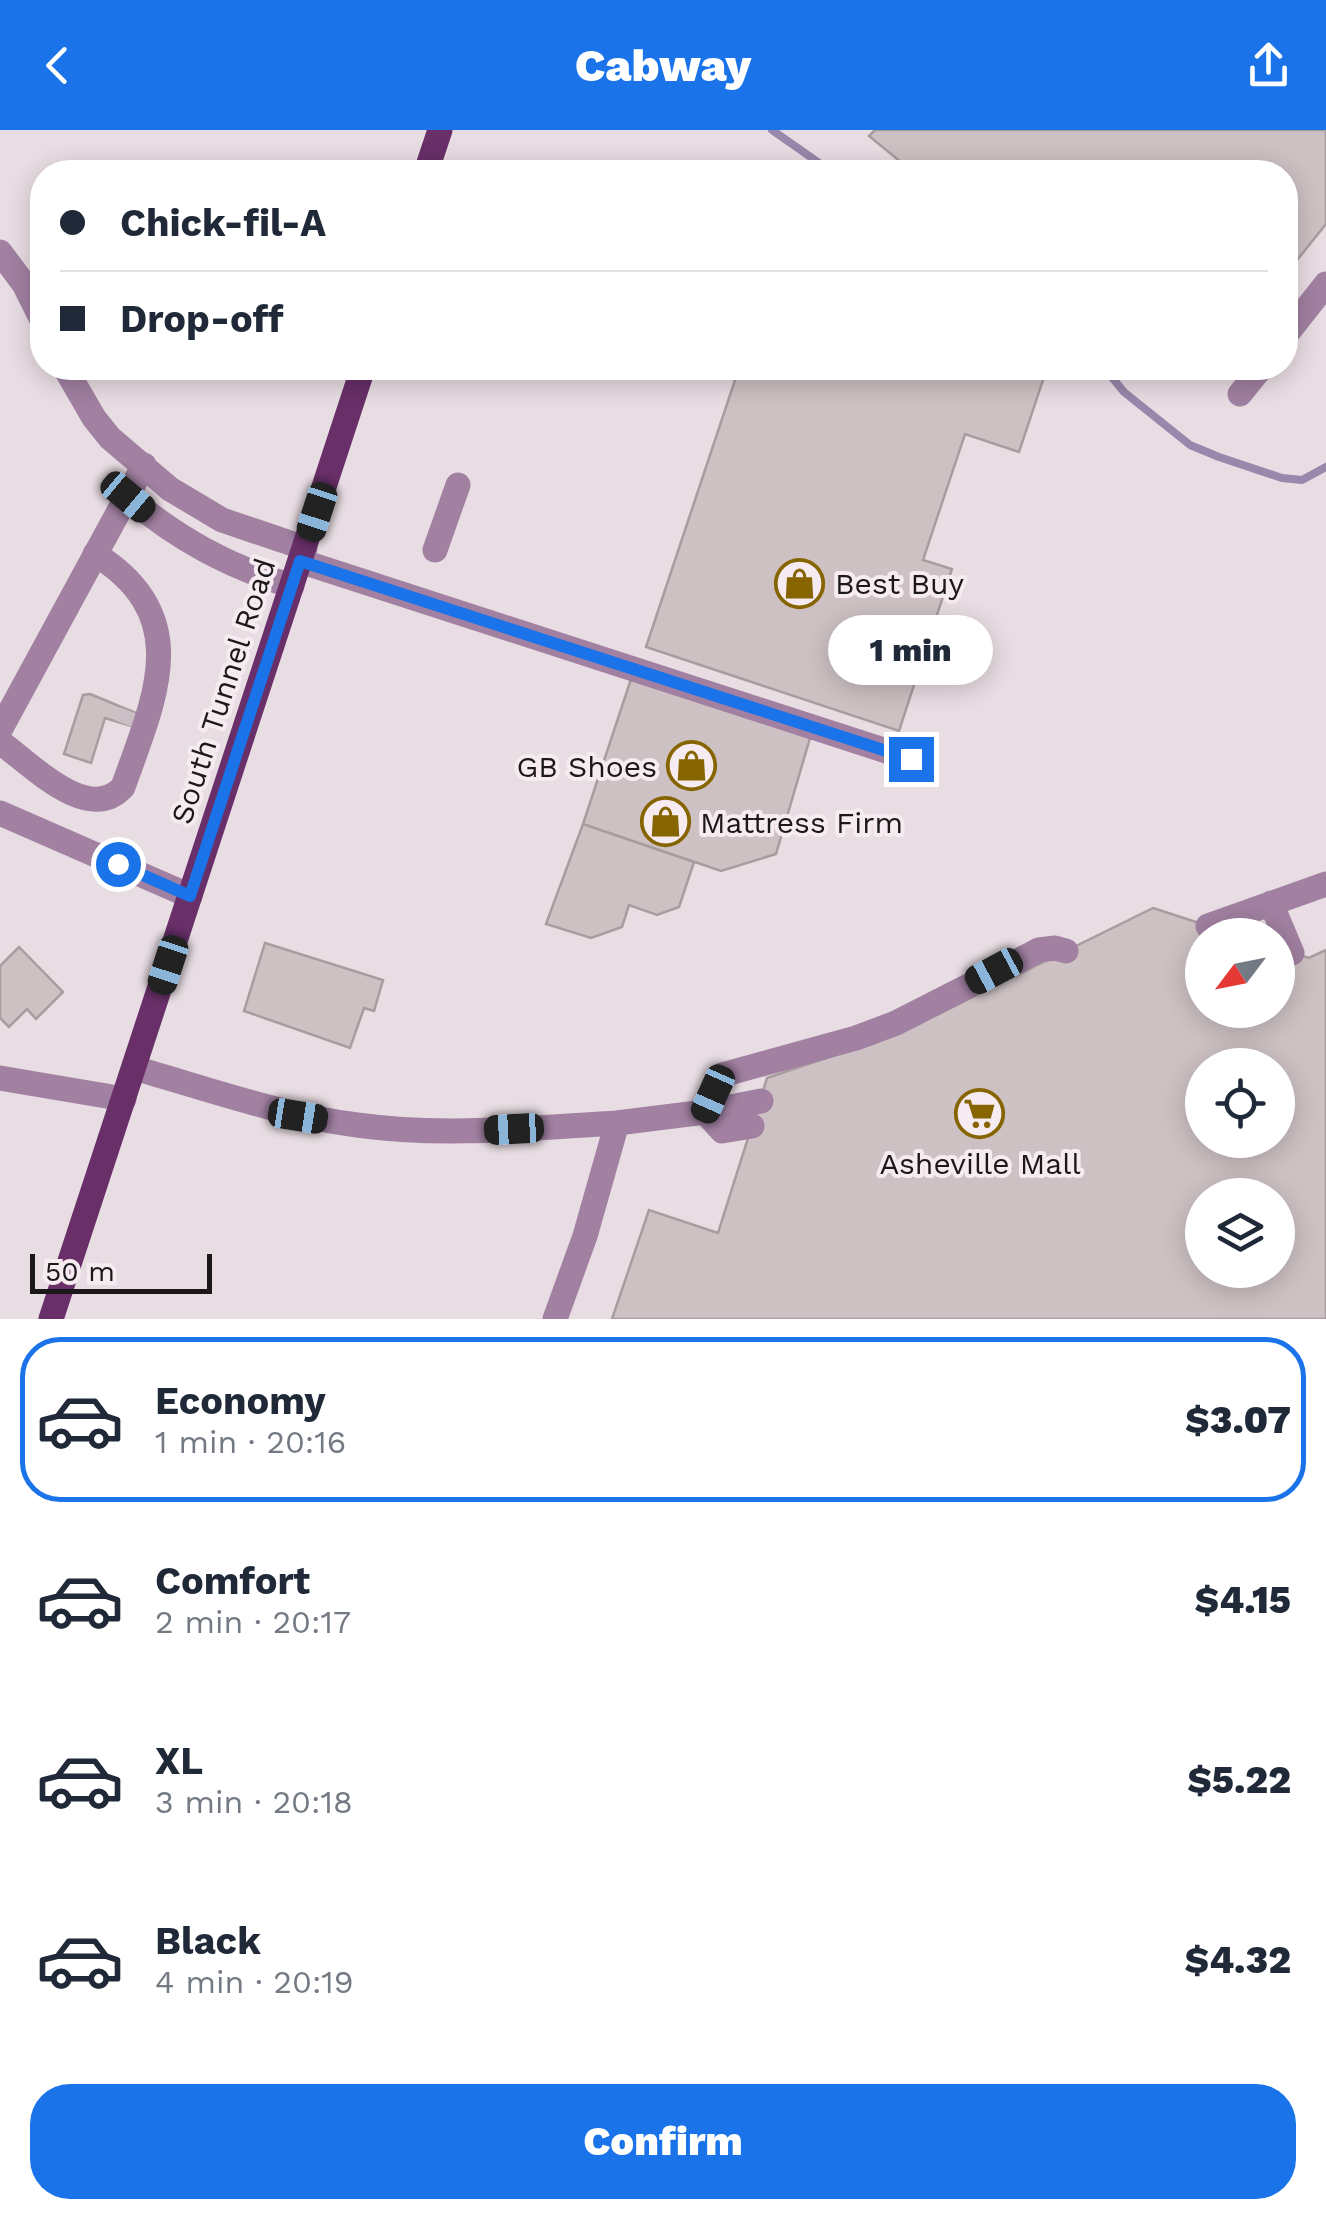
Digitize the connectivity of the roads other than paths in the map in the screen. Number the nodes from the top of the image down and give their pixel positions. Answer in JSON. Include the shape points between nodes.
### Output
{"nodes":[{"id":1,"x":440,"y":130,"type":"edge"},
{"id":2,"x":430,"y":160,"type":"edge"},
{"id":3,"x":0,"y":252,"type":"edge"},
{"id":4,"x":1326,"y":284,"type":"edge"},
{"id":5,"x":30,"y":296,"type":"edge"},
{"id":6,"x":1298,"y":320,"type":"edge"},
{"id":7,"x":72,"y":380,"type":"edge"},
{"id":8,"x":359,"y":380,"type":"edge"},
{"id":9,"x":1251,"y":380,"type":"edge"},
{"id":10,"x":1240,"y":394,"type":"dead end"},
{"id":11,"x":144,"y":465,"type":"junction"},
{"id":12,"x":458,"y":485,"type":"dead end"},
{"id":13,"x":128,"y":497,"type":"junction"},
{"id":14,"x":436,"y":550,"type":"dead end"},
{"id":15,"x":92,"y":561,"type":"junction"},
{"id":16,"x":299,"y":565,"type":"junction"},
{"id":17,"x":1,"y":733,"type":"edge"},
{"id":18,"x":911,"y":759,"type":"dead end"},
{"id":19,"x":0,"y":812,"type":"edge"},
{"id":20,"x":1326,"y":884,"type":"edge"},
{"id":21,"x":190,"y":896,"type":"junction"},
{"id":22,"x":1271,"y":903,"type":"junction"},
{"id":23,"x":1230,"y":918,"type":"edge"},
{"id":24,"x":1277,"y":918,"type":"edge"},
{"id":25,"x":1066,"y":951,"type":"dead end"},
{"id":26,"x":134,"y":1068,"type":"junction"},
{"id":27,"x":0,"y":1078,"type":"edge"},
{"id":28,"x":124,"y":1099,"type":"junction"},
{"id":29,"x":761,"y":1100,"type":"dead end"},
{"id":30,"x":705,"y":1112,"type":"junction"},
{"id":31,"x":618,"y":1124,"type":"junction"},
{"id":32,"x":752,"y":1126,"type":"dead end"},
{"id":33,"x":51,"y":1319,"type":"edge"},
{"id":34,"x":555,"y":1319,"type":"edge"}],
"edges":[{"from":1,"to":2,"type":"main road"},
{"from":3,"to":5,"type":"lane"},
{"from":4,"to":6,"type":"lane"},
{"from":7,"to":11,"type":"lane","via":[[110,438]]},
{"from":8,"to":16,"type":"main road","name":"South Tunnel Road"},
{"from":9,"to":10,"type":"lane"},
{"from":11,"to":13,"type":"lane"},
{"from":11,"to":16,"type":"lane","via":[[170,489]]},
{"from":12,"to":14,"type":"lane"},
{"from":13,"to":15,"type":"lane"},
{"from":13,"to":16,"type":"lane","via":[[190,544],[253,574]]},
{"from":15,"to":17,"type":"lane"},
{"from":15,"to":17,"type":"lane","via":[[131,600],[146,634],[146,670],[107,779],[92,786]]},
{"from":15,"to":17,"type":"lane","via":[[118,568],[142,593],[161,652],[123,787],[102,801],[75,796]]},
{"from":16,"to":18,"type":"lane"},
{"from":16,"to":21,"type":"main road","name":"South Tunnel Road"},
{"from":19,"to":21,"type":"lane"},
{"from":20,"to":22,"type":"lane"},
{"from":21,"to":26,"type":"main road","name":"South Tunnel Road"},
{"from":22,"to":23,"type":"lane"},
{"from":22,"to":24,"type":"lane"},
{"from":25,"to":30,"type":"lane","via":[[1039,950],[896,1023],[722,1076]]},
{"from":26,"to":28,"type":"main road","name":"South Tunnel Road"},
{"from":26,"to":31,"type":"lane","via":[[298,1116],[358,1126],[479,1131]]},
{"from":27,"to":28,"type":"lane"},
{"from":28,"to":33,"type":"main road","name":"South Tunnel Road"},
{"from":29,"to":30,"type":"lane"},
{"from":30,"to":31,"type":"lane"},
{"from":30,"to":32,"type":"lane","via":[[722,1131]]},
{"from":31,"to":34,"type":"lane"}]}
